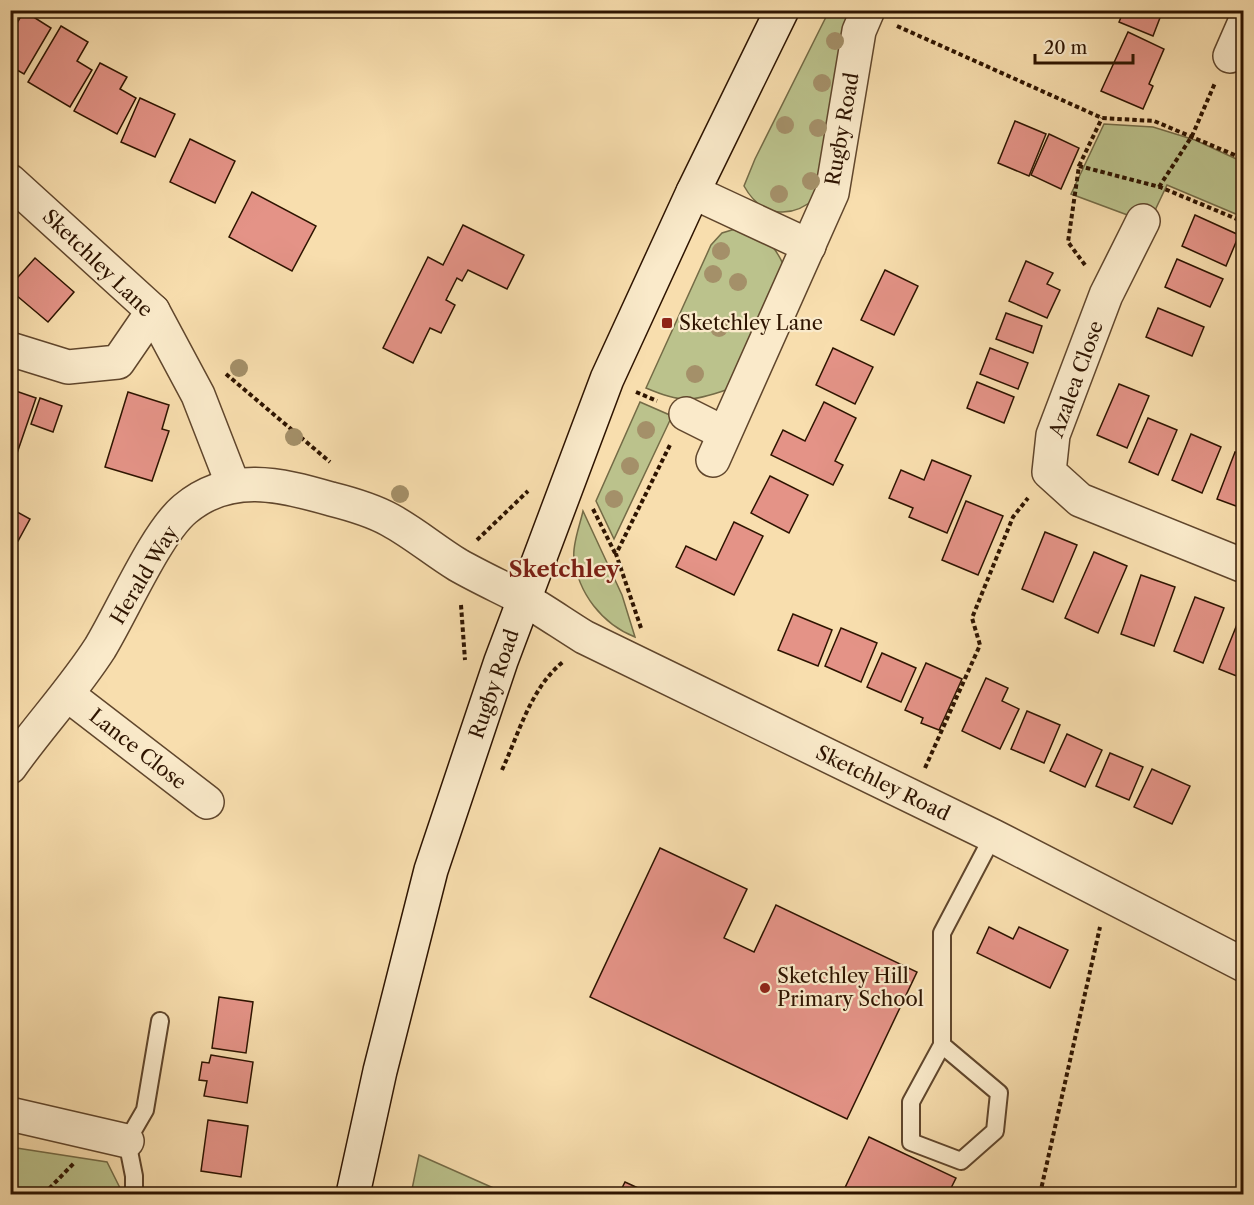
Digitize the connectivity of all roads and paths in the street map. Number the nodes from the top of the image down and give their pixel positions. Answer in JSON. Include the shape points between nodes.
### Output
{"nodes":[{"id":1,"x":782,"y":10,"type":"edge"},
{"id":2,"x":868,"y":12,"type":"edge"},
{"id":3,"x":1244,"y":24,"type":"edge"},
{"id":4,"x":1230,"y":56,"type":"joint"},
{"id":5,"x":1102,"y":118,"type":"junction"},
{"id":6,"x":1192,"y":136,"type":"junction"},
{"id":7,"x":1244,"y":159,"type":"edge"},
{"id":8,"x":1079,"y":166,"type":"dead end"},
{"id":9,"x":10,"y":181,"type":"edge"},
{"id":10,"x":693,"y":192,"type":"junction"},
{"id":11,"x":1143,"y":221,"type":"joint"},
{"id":12,"x":809,"y":246,"type":"junction"},
{"id":13,"x":153,"y":311,"type":"junction"},
{"id":14,"x":10,"y":349,"type":"edge"},
{"id":15,"x":225,"y":373,"type":"dead end"},
{"id":16,"x":607,"y":379,"type":"junction"},
{"id":17,"x":686,"y":414,"type":"junction"},
{"id":18,"x":334,"y":466,"type":"dead end"},
{"id":19,"x":1049,"y":472,"type":"junction"},
{"id":20,"x":233,"y":485,"type":"junction"},
{"id":21,"x":1244,"y":566,"type":"edge"},
{"id":22,"x":524,"y":599,"type":"junction"},
{"id":23,"x":574,"y":662,"type":"dead end"},
{"id":24,"x":640,"y":663,"type":"junction"},
{"id":25,"x":68,"y":695,"type":"junction"},
{"id":26,"x":10,"y":767,"type":"edge"},
{"id":27,"x":500,"y":774,"type":"dead end"},
{"id":28,"x":912,"y":797,"type":"junction"},
{"id":29,"x":207,"y":802,"type":"dead end"},
{"id":30,"x":993,"y":836,"type":"junction"},
{"id":31,"x":1107,"y":894,"type":"junction"},
{"id":32,"x":1244,"y":964,"type":"edge"},
{"id":33,"x":160,"y":1021,"type":"dead end"},
{"id":34,"x":942,"y":1045,"type":"junction"},
{"id":35,"x":10,"y":1114,"type":"edge"},
{"id":36,"x":113,"y":1139,"type":"junction"},
{"id":37,"x":44,"y":1194,"type":"edge"},
{"id":38,"x":134,"y":1194,"type":"edge"},
{"id":39,"x":353,"y":1194,"type":"edge"},
{"id":40,"x":1040,"y":1194,"type":"edge"}],
"edges":[{"from":1,"to":10,"type":"street","name":"Rugby Road"},
{"from":2,"to":5,"type":"path"},
{"from":2,"to":12,"type":"street","name":"Rugby Road","via":[[859,31],[832,193]]},
{"from":3,"to":4,"type":"street"},
{"from":4,"to":6,"type":"path"},
{"from":5,"to":6,"type":"path","via":[[1154,121]]},
{"from":5,"to":8,"type":"path"},
{"from":6,"to":7,"type":"path"},
{"from":6,"to":11,"type":"path"},
{"from":9,"to":13,"type":"street","name":"Sketchley Lane"},
{"from":10,"to":12,"type":"street"},
{"from":10,"to":16,"type":"street","name":"Rugby Road"},
{"from":11,"to":19,"type":"street","name":"Azalea Close","via":[[1106,296],[1053,435]]},
{"from":12,"to":17,"type":"street","name":"Rugby Road","via":[[718,446]]},
{"from":13,"to":14,"type":"street","via":[[118,362],[68,366]]},
{"from":13,"to":20,"type":"street","name":"Sketchley Lane","via":[[198,395]]},
{"from":15,"to":18,"type":"path"},
{"from":16,"to":17,"type":"path"},
{"from":16,"to":22,"type":"street","name":"Rugby Road"},
{"from":17,"to":24,"type":"path","via":[[616,554],[646,642]]},
{"from":19,"to":21,"type":"street","via":[[1080,500]]},
{"from":19,"to":28,"type":"path","via":[[1013,517],[972,618],[980,645]]},
{"from":20,"to":22,"type":"street","name":"Herald Way","via":[[290,487],[355,506],[389,520],[458,565]]},
{"from":20,"to":25,"type":"street","name":"Herald Way","via":[[204,495],[183,510],[161,539],[124,608]]},
{"from":22,"to":24,"type":"street","name":"Sketchley Road","via":[[584,637]]},
{"from":22,"to":39,"type":"street","name":"Rugby Road","via":[[431,870]]},
{"from":23,"to":27,"type":"path","via":[[564,661],[539,688]]},
{"from":24,"to":28,"type":"street","name":"Sketchley Road"},
{"from":25,"to":26,"type":"street","name":"Herald Way"},
{"from":25,"to":29,"type":"street","name":"Lance Close"},
{"from":28,"to":30,"type":"street","name":"Sketchley Road"},
{"from":30,"to":31,"type":"street","name":"Sketchley Road"},
{"from":30,"to":34,"type":"lane","via":[[942,933]]},
{"from":31,"to":32,"type":"street","name":"Sketchley Road"},
{"from":31,"to":40,"type":"path"},
{"from":33,"to":36,"type":"lane","via":[[145,1110]]},
{"from":34,"to":34,"type":"lane","via":[[999,1093],[995,1131],[961,1161],[911,1142],[911,1102]]},
{"from":35,"to":36,"type":"street"},
{"from":36,"to":37,"type":"path"},
{"from":36,"to":38,"type":"lane","via":[[134,1176]]}]}
